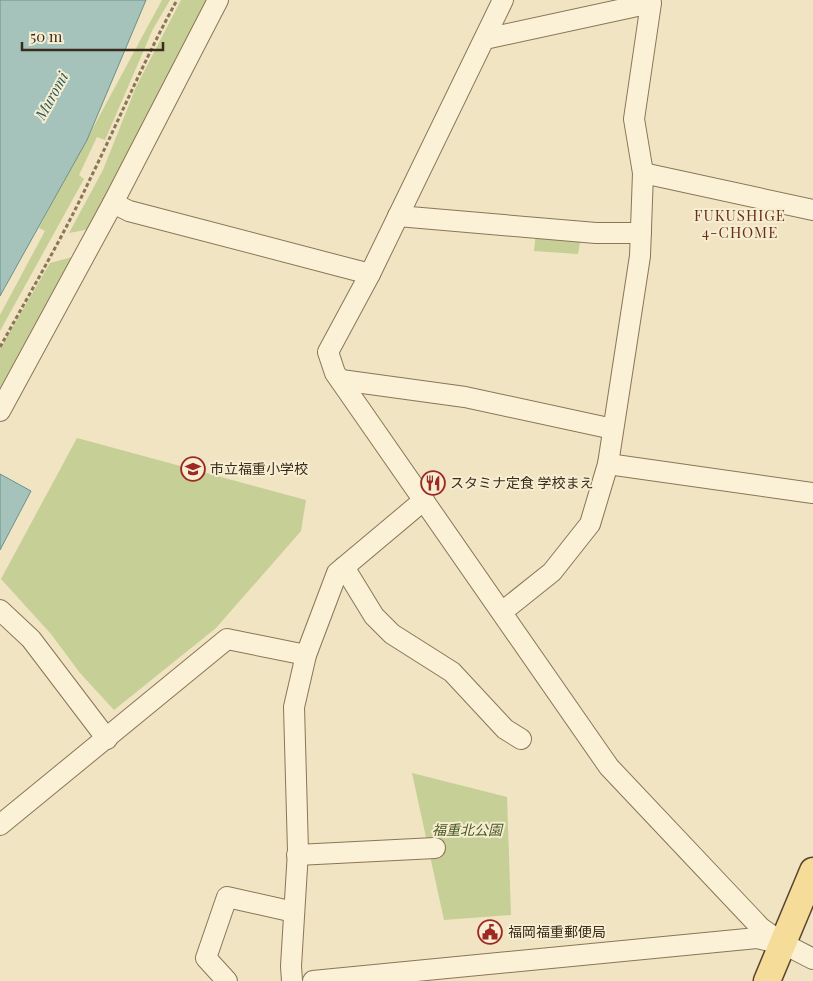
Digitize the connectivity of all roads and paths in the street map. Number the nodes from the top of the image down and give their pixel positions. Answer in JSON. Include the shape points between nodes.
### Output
{"nodes":[{"id":1,"x":177,"y":0,"type":"edge"},
{"id":2,"x":218,"y":0,"type":"edge"},
{"id":3,"x":503,"y":0,"type":"edge"},
{"id":4,"x":656,"y":1,"type":"edge"},
{"id":5,"x":485,"y":40,"type":"junction"},
{"id":6,"x":642,"y":173,"type":"junction"},
{"id":7,"x":113,"y":202,"type":"junction"},
{"id":8,"x":813,"y":210,"type":"edge"},
{"id":9,"x":398,"y":216,"type":"junction"},
{"id":10,"x":641,"y":233,"type":"junction"},
{"id":11,"x":370,"y":274,"type":"junction"},
{"id":12,"x":0,"y":347,"type":"edge"},
{"id":13,"x":341,"y":380,"type":"junction"},
{"id":14,"x":0,"y":411,"type":"edge"},
{"id":15,"x":613,"y":429,"type":"junction"},
{"id":16,"x":608,"y":464,"type":"junction"},
{"id":17,"x":813,"y":493,"type":"edge"},
{"id":18,"x":426,"y":503,"type":"junction"},
{"id":19,"x":344,"y":567,"type":"junction"},
{"id":20,"x":0,"y":610,"type":"edge"},
{"id":21,"x":502,"y":612,"type":"junction"},
{"id":22,"x":306,"y":655,"type":"junction"},
{"id":23,"x":107,"y":739,"type":"junction"},
{"id":24,"x":521,"y":739,"type":"dead end"},
{"id":25,"x":0,"y":825,"type":"edge"},
{"id":26,"x":436,"y":848,"type":"dead end"},
{"id":27,"x":298,"y":855,"type":"junction"},
{"id":28,"x":813,"y":871,"type":"edge"},
{"id":29,"x":294,"y":912,"type":"junction"},
{"id":30,"x":782,"y":944,"type":"junction"},
{"id":31,"x":813,"y":959,"type":"edge"},
{"id":32,"x":228,"y":981,"type":"edge"},
{"id":33,"x":292,"y":981,"type":"edge"},
{"id":34,"x":312,"y":981,"type":"edge"},
{"id":35,"x":767,"y":981,"type":"edge"}],
"edges":[{"from":1,"to":12,"type":"path","via":[[150,49],[57,245]]},
{"from":2,"to":7,"type":"street"},
{"from":3,"to":5,"type":"street"},
{"from":4,"to":5,"type":"street"},
{"from":4,"to":6,"type":"street","via":[[634,119]]},
{"from":5,"to":9,"type":"street"},
{"from":6,"to":8,"type":"street"},
{"from":6,"to":10,"type":"street"},
{"from":7,"to":11,"type":"street","via":[[129,210]]},
{"from":7,"to":14,"type":"street"},
{"from":9,"to":10,"type":"street","via":[[596,233]]},
{"from":9,"to":11,"type":"street"},
{"from":10,"to":15,"type":"street"},
{"from":11,"to":13,"type":"street","via":[[328,352]]},
{"from":13,"to":15,"type":"street","via":[[466,397]]},
{"from":13,"to":18,"type":"street"},
{"from":15,"to":16,"type":"street"},
{"from":16,"to":17,"type":"street"},
{"from":16,"to":21,"type":"street","via":[[590,524],[552,572]]},
{"from":18,"to":19,"type":"street"},
{"from":18,"to":21,"type":"street"},
{"from":19,"to":22,"type":"street","via":[[337,573]]},
{"from":19,"to":24,"type":"street","via":[[374,616],[392,634],[452,672],[505,729]]},
{"from":20,"to":23,"type":"street","via":[[32,639]]},
{"from":21,"to":30,"type":"street","via":[[609,767],[761,928]]},
{"from":22,"to":23,"type":"street","via":[[227,639]]},
{"from":22,"to":27,"type":"street","via":[[294,707]]},
{"from":23,"to":25,"type":"street"},
{"from":26,"to":27,"type":"street"},
{"from":27,"to":29,"type":"street"},
{"from":28,"to":30,"type":"main road"},
{"from":29,"to":32,"type":"street","via":[[228,897],[206,958]]},
{"from":29,"to":33,"type":"street"},
{"from":30,"to":31,"type":"street"},
{"from":30,"to":34,"type":"street","via":[[757,938]]},
{"from":30,"to":35,"type":"main road"}]}
